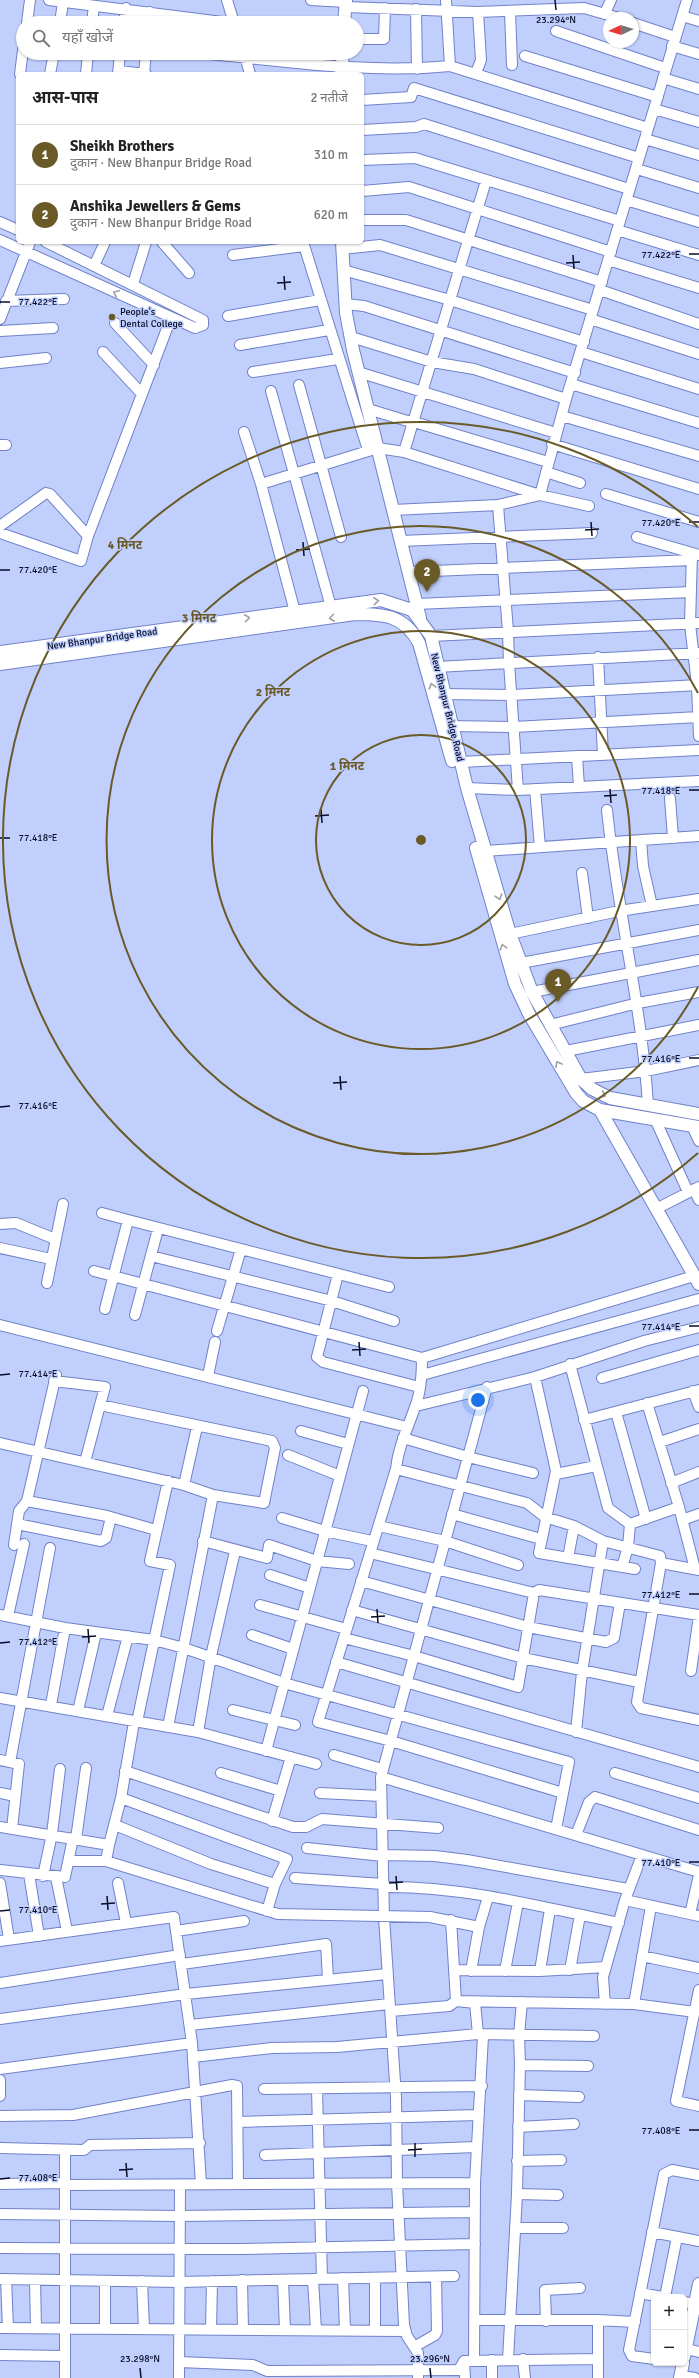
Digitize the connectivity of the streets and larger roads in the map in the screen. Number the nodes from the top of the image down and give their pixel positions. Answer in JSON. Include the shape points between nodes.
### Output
{"nodes":[{"id":1,"x":30,"y":0,"type":"edge"},
{"id":2,"x":49,"y":0,"type":"edge"},
{"id":3,"x":227,"y":0,"type":"edge"},
{"id":4,"x":311,"y":0,"type":"edge"},
{"id":5,"x":446,"y":0,"type":"edge"},
{"id":6,"x":611,"y":0,"type":"edge"},
{"id":7,"x":687,"y":0,"type":"edge"},
{"id":8,"x":63,"y":2,"type":"junction"},
{"id":9,"x":346,"y":3,"type":"edge"},
{"id":10,"x":577,"y":4,"type":"edge"},
{"id":11,"x":543,"y":5,"type":"edge"},
{"id":12,"x":94,"y":6,"type":"junction"},
{"id":13,"x":126,"y":8,"type":"junction"},
{"id":14,"x":384,"y":8,"type":"junction"},
{"id":15,"x":416,"y":9,"type":"junction"},
{"id":16,"x":446,"y":10,"type":"junction"},
{"id":17,"x":510,"y":11,"type":"junction"},
{"id":18,"x":150,"y":12,"type":"junction"},
{"id":19,"x":478,"y":12,"type":"junction"},
{"id":20,"x":603,"y":12,"type":"edge"},
{"id":21,"x":605,"y":12,"type":"edge"},
{"id":22,"x":28,"y":16,"type":"edge"},
{"id":23,"x":61,"y":16,"type":"edge"},
{"id":24,"x":93,"y":16,"type":"edge"},
{"id":25,"x":125,"y":16,"type":"edge"},
{"id":26,"x":150,"y":16,"type":"edge"},
{"id":27,"x":179,"y":16,"type":"edge"},
{"id":28,"x":232,"y":16,"type":"edge"},
{"id":29,"x":345,"y":16,"type":"edge"},
{"id":30,"x":682,"y":16,"type":"junction"},
{"id":31,"x":699,"y":21,"type":"edge"},
{"id":32,"x":639,"y":26,"type":"edge"},
{"id":33,"x":556,"y":31,"type":"dead end"},
{"id":34,"x":364,"y":39,"type":"edge"},
{"id":35,"x":674,"y":41,"type":"junction"},
{"id":36,"x":699,"y":54,"type":"edge"},
{"id":37,"x":525,"y":56,"type":"dead end"},
{"id":38,"x":22,"y":60,"type":"edge"},
{"id":39,"x":53,"y":60,"type":"edge"},
{"id":40,"x":87,"y":60,"type":"edge"},
{"id":41,"x":119,"y":60,"type":"edge"},
{"id":42,"x":146,"y":60,"type":"edge"},
{"id":43,"x":246,"y":60,"type":"edge"},
{"id":44,"x":275,"y":60,"type":"edge"},
{"id":45,"x":343,"y":60,"type":"edge"},
{"id":46,"x":512,"y":65,"type":"dead end"},
{"id":47,"x":450,"y":66,"type":"junction"},
{"id":48,"x":418,"y":69,"type":"junction"},
{"id":49,"x":342,"y":71,"type":"edge"},
{"id":50,"x":20,"y":72,"type":"edge"},
{"id":51,"x":50,"y":72,"type":"edge"},
{"id":52,"x":86,"y":72,"type":"edge"},
{"id":53,"x":118,"y":72,"type":"edge"},
{"id":54,"x":145,"y":72,"type":"edge"},
{"id":55,"x":249,"y":72,"type":"edge"},
{"id":56,"x":476,"y":73,"type":"junction"},
{"id":57,"x":664,"y":73,"type":"junction"},
{"id":58,"x":699,"y":89,"type":"edge"},
{"id":59,"x":658,"y":97,"type":"junction"},
{"id":60,"x":364,"y":100,"type":"edge"},
{"id":61,"x":654,"y":109,"type":"junction"},
{"id":62,"x":699,"y":122,"type":"edge"},
{"id":63,"x":648,"y":128,"type":"junction"},
{"id":64,"x":364,"y":130,"type":"edge"},
{"id":65,"x":645,"y":139,"type":"junction"},
{"id":66,"x":699,"y":155,"type":"edge"},
{"id":67,"x":639,"y":158,"type":"junction"},
{"id":68,"x":364,"y":160,"type":"edge"},
{"id":69,"x":637,"y":169,"type":"junction"},
{"id":70,"x":486,"y":181,"type":"junction"},
{"id":71,"x":699,"y":188,"type":"edge"},
{"id":72,"x":629,"y":189,"type":"junction"},
{"id":73,"x":364,"y":191,"type":"edge"},
{"id":74,"x":626,"y":200,"type":"junction"},
{"id":75,"x":478,"y":209,"type":"junction"},
{"id":76,"x":364,"y":220,"type":"edge"},
{"id":77,"x":0,"y":222,"type":"edge"},
{"id":78,"x":699,"y":222,"type":"edge"},
{"id":79,"x":619,"y":225,"type":"junction"},
{"id":80,"x":16,"y":229,"type":"edge"},
{"id":81,"x":468,"y":238,"type":"junction"},
{"id":82,"x":0,"y":240,"type":"edge"},
{"id":83,"x":16,"y":244,"type":"edge"},
{"id":84,"x":17,"y":244,"type":"edge"},
{"id":85,"x":50,"y":244,"type":"edge"},
{"id":86,"x":104,"y":244,"type":"edge"},
{"id":87,"x":145,"y":244,"type":"edge"},
{"id":88,"x":164,"y":244,"type":"edge"},
{"id":89,"x":304,"y":244,"type":"edge"},
{"id":90,"x":342,"y":246,"type":"edge"},
{"id":91,"x":29,"y":247,"type":"edge"},
{"id":92,"x":233,"y":255,"type":"dead end"},
{"id":93,"x":699,"y":255,"type":"edge"},
{"id":94,"x":610,"y":256,"type":"junction"},
{"id":95,"x":94,"y":266,"type":"junction"},
{"id":96,"x":343,"y":270,"type":"junction"},
{"id":97,"x":458,"y":270,"type":"junction"},
{"id":98,"x":189,"y":273,"type":"dead end"},
{"id":99,"x":133,"y":284,"type":"junction"},
{"id":100,"x":601,"y":286,"type":"junction"},
{"id":101,"x":699,"y":288,"type":"edge"},
{"id":102,"x":64,"y":299,"type":"dead end"},
{"id":103,"x":320,"y":300,"type":"junction"},
{"id":104,"x":450,"y":300,"type":"junction"},
{"id":105,"x":345,"y":304,"type":"junction"},
{"id":106,"x":2,"y":310,"type":"edge"},
{"id":107,"x":592,"y":315,"type":"junction"},
{"id":108,"x":228,"y":316,"type":"dead end"},
{"id":109,"x":171,"y":318,"type":"junction"},
{"id":110,"x":115,"y":323,"type":"dead end"},
{"id":111,"x":699,"y":324,"type":"edge"},
{"id":112,"x":53,"y":328,"type":"dead end"},
{"id":113,"x":329,"y":330,"type":"junction"},
{"id":114,"x":0,"y":331,"type":"edge"},
{"id":115,"x":441,"y":331,"type":"junction"},
{"id":116,"x":351,"y":337,"type":"junction"},
{"id":117,"x":584,"y":342,"type":"junction"},
{"id":118,"x":240,"y":345,"type":"dead end"},
{"id":119,"x":103,"y":352,"type":"dead end"},
{"id":120,"x":581,"y":352,"type":"junction"},
{"id":121,"x":699,"y":354,"type":"edge"},
{"id":122,"x":46,"y":358,"type":"dead end"},
{"id":123,"x":338,"y":359,"type":"junction"},
{"id":124,"x":432,"y":362,"type":"junction"},
{"id":125,"x":0,"y":363,"type":"edge"},
{"id":126,"x":154,"y":365,"type":"junction"},
{"id":127,"x":253,"y":372,"type":"dead end"},
{"id":128,"x":358,"y":372,"type":"junction"},
{"id":129,"x":575,"y":373,"type":"junction"},
{"id":130,"x":571,"y":384,"type":"junction"},
{"id":131,"x":299,"y":385,"type":"dead end"},
{"id":132,"x":699,"y":389,"type":"edge"},
{"id":133,"x":271,"y":391,"type":"dead end"},
{"id":134,"x":423,"y":391,"type":"junction"},
{"id":135,"x":142,"y":394,"type":"junction"},
{"id":136,"x":566,"y":399,"type":"junction"},
{"id":137,"x":368,"y":409,"type":"junction"},
{"id":138,"x":562,"y":416,"type":"junction"},
{"id":139,"x":414,"y":422,"type":"junction"},
{"id":140,"x":699,"y":423,"type":"edge"},
{"id":141,"x":244,"y":432,"type":"dead end"},
{"id":142,"x":556,"y":433,"type":"junction"},
{"id":143,"x":552,"y":444,"type":"junction"},
{"id":144,"x":373,"y":449,"type":"junction"},
{"id":145,"x":404,"y":452,"type":"junction"},
{"id":146,"x":699,"y":456,"type":"edge"},
{"id":147,"x":548,"y":462,"type":"junction"},
{"id":148,"x":322,"y":464,"type":"junction"},
{"id":149,"x":546,"y":472,"type":"junction"},
{"id":150,"x":294,"y":474,"type":"junction"},
{"id":151,"x":580,"y":483,"type":"dead end"},
{"id":152,"x":261,"y":484,"type":"junction"},
{"id":153,"x":699,"y":489,"type":"edge"},
{"id":154,"x":606,"y":494,"type":"dead end"},
{"id":155,"x":540,"y":495,"type":"junction"},
{"id":156,"x":498,"y":505,"type":"junction"},
{"id":157,"x":589,"y":506,"type":"dead end"},
{"id":158,"x":393,"y":510,"type":"junction"},
{"id":159,"x":699,"y":522,"type":"edge"},
{"id":160,"x":0,"y":526,"type":"edge"},
{"id":161,"x":592,"y":533,"type":"dead end"},
{"id":162,"x":0,"y":534,"type":"edge"},
{"id":163,"x":88,"y":536,"type":"junction"},
{"id":164,"x":499,"y":536,"type":"junction"},
{"id":165,"x":341,"y":537,"type":"dead end"},
{"id":166,"x":637,"y":537,"type":"dead end"},
{"id":167,"x":401,"y":541,"type":"junction"},
{"id":168,"x":694,"y":556,"type":"edge"},
{"id":169,"x":502,"y":568,"type":"junction"},
{"id":170,"x":409,"y":572,"type":"junction"},
{"id":171,"x":691,"y":592,"type":"junction"},
{"id":172,"x":505,"y":600,"type":"junction"},
{"id":173,"x":416,"y":604,"type":"junction"},
{"id":174,"x":331,"y":607,"type":"junction"},
{"id":175,"x":295,"y":612,"type":"junction"},
{"id":176,"x":421,"y":622,"type":"junction"},
{"id":177,"x":695,"y":624,"type":"edge"},
{"id":178,"x":508,"y":631,"type":"junction"},
{"id":179,"x":431,"y":636,"type":"junction"},
{"id":180,"x":0,"y":652,"type":"edge"},
{"id":181,"x":696,"y":653,"type":"edge"},
{"id":182,"x":598,"y":657,"type":"junction"},
{"id":183,"x":508,"y":663,"type":"junction"},
{"id":184,"x":0,"y":664,"type":"edge"},
{"id":185,"x":437,"y":667,"type":"junction"},
{"id":186,"x":698,"y":685,"type":"edge"},
{"id":187,"x":599,"y":690,"type":"junction"},
{"id":188,"x":444,"y":694,"type":"junction"},
{"id":189,"x":512,"y":695,"type":"junction"},
{"id":190,"x":698,"y":717,"type":"edge"},
{"id":191,"x":602,"y":723,"type":"junction"},
{"id":192,"x":451,"y":726,"type":"junction"},
{"id":193,"x":514,"y":727,"type":"junction"},
{"id":194,"x":699,"y":736,"type":"edge"},
{"id":195,"x":699,"y":750,"type":"edge"},
{"id":196,"x":603,"y":755,"type":"junction"},
{"id":197,"x":577,"y":756,"type":"junction"},
{"id":198,"x":516,"y":759,"type":"junction"},
{"id":199,"x":461,"y":762,"type":"junction"},
{"id":200,"x":699,"y":781,"type":"edge"},
{"id":201,"x":579,"y":787,"type":"junction"},
{"id":202,"x":467,"y":788,"type":"junction"},
{"id":203,"x":535,"y":789,"type":"junction"},
{"id":204,"x":518,"y":790,"type":"junction"},
{"id":205,"x":670,"y":798,"type":"dead end"},
{"id":206,"x":607,"y":810,"type":"dead end"},
{"id":207,"x":699,"y":836,"type":"edge"},
{"id":208,"x":673,"y":838,"type":"junction"},
{"id":209,"x":641,"y":840,"type":"junction"},
{"id":210,"x":610,"y":842,"type":"junction"},
{"id":211,"x":540,"y":847,"type":"junction"},
{"id":212,"x":485,"y":851,"type":"junction"},
{"id":213,"x":582,"y":873,"type":"dead end"},
{"id":214,"x":699,"y":899,"type":"edge"},
{"id":215,"x":652,"y":906,"type":"junction"},
{"id":216,"x":619,"y":911,"type":"junction"},
{"id":217,"x":588,"y":918,"type":"junction"},
{"id":218,"x":699,"y":930,"type":"edge"},
{"id":219,"x":510,"y":934,"type":"junction"},
{"id":220,"x":626,"y":943,"type":"junction"},
{"id":221,"x":699,"y":960,"type":"edge"},
{"id":222,"x":521,"y":963,"type":"junction"},
{"id":223,"x":632,"y":974,"type":"junction"},
{"id":224,"x":532,"y":992,"type":"junction"},
{"id":225,"x":699,"y":992,"type":"edge"},
{"id":226,"x":638,"y":1003,"type":"junction"},
{"id":227,"x":550,"y":1025,"type":"junction"},
{"id":228,"x":699,"y":1025,"type":"edge"},
{"id":229,"x":641,"y":1036,"type":"junction"},
{"id":230,"x":566,"y":1051,"type":"junction"},
{"id":231,"x":699,"y":1060,"type":"edge"},
{"id":232,"x":646,"y":1071,"type":"junction"},
{"id":233,"x":581,"y":1079,"type":"junction"},
{"id":234,"x":648,"y":1105,"type":"junction"},
{"id":235,"x":600,"y":1110,"type":"junction"},
{"id":236,"x":699,"y":1114,"type":"edge"},
{"id":237,"x":655,"y":1119,"type":"junction"},
{"id":238,"x":696,"y":1127,"type":"edge"},
{"id":239,"x":699,"y":1141,"type":"edge"},
{"id":240,"x":694,"y":1190,"type":"edge"},
{"id":241,"x":699,"y":1200,"type":"edge"},
{"id":242,"x":63,"y":1204,"type":"dead end"},
{"id":243,"x":656,"y":1209,"type":"junction"},
{"id":244,"x":102,"y":1213,"type":"dead end"},
{"id":245,"x":128,"y":1220,"type":"junction"},
{"id":246,"x":0,"y":1224,"type":"edge"},
{"id":247,"x":158,"y":1229,"type":"junction"},
{"id":248,"x":56,"y":1239,"type":"junction"},
{"id":249,"x":0,"y":1248,"type":"edge"},
{"id":250,"x":241,"y":1249,"type":"junction"},
{"id":251,"x":151,"y":1256,"type":"junction"},
{"id":252,"x":51,"y":1259,"type":"junction"},
{"id":253,"x":94,"y":1272,"type":"dead end"},
{"id":254,"x":338,"y":1274,"type":"junction"},
{"id":255,"x":114,"y":1277,"type":"junction"},
{"id":256,"x":233,"y":1278,"type":"junction"},
{"id":257,"x":696,"y":1280,"type":"edge"},
{"id":258,"x":46,"y":1283,"type":"dead end"},
{"id":259,"x":144,"y":1285,"type":"junction"},
{"id":260,"x":389,"y":1287,"type":"dead end"},
{"id":261,"x":699,"y":1299,"type":"edge"},
{"id":262,"x":332,"y":1301,"type":"junction"},
{"id":263,"x":225,"y":1307,"type":"junction"},
{"id":264,"x":105,"y":1309,"type":"dead end"},
{"id":265,"x":135,"y":1315,"type":"dead end"},
{"id":266,"x":394,"y":1321,"type":"dead end"},
{"id":267,"x":0,"y":1325,"type":"edge"},
{"id":268,"x":699,"y":1327,"type":"edge"},
{"id":269,"x":325,"y":1332,"type":"junction"},
{"id":270,"x":699,"y":1350,"type":"edge"},
{"id":271,"x":422,"y":1358,"type":"junction"},
{"id":272,"x":570,"y":1364,"type":"junction"},
{"id":273,"x":422,"y":1375,"type":"junction"},
{"id":274,"x":208,"y":1376,"type":"junction"},
{"id":275,"x":535,"y":1376,"type":"junction"},
{"id":276,"x":602,"y":1378,"type":"dead end"},
{"id":277,"x":419,"y":1387,"type":"junction"},
{"id":278,"x":487,"y":1387,"type":"junction"},
{"id":279,"x":363,"y":1391,"type":"dead end"},
{"id":280,"x":696,"y":1391,"type":"edge"},
{"id":281,"x":647,"y":1403,"type":"junction"},
{"id":282,"x":100,"y":1405,"type":"junction"},
{"id":283,"x":416,"y":1406,"type":"junction"},
{"id":284,"x":699,"y":1407,"type":"edge"},
{"id":285,"x":616,"y":1412,"type":"junction"},
{"id":286,"x":356,"y":1415,"type":"junction"},
{"id":287,"x":584,"y":1420,"type":"junction"},
{"id":288,"x":197,"y":1427,"type":"junction"},
{"id":289,"x":407,"y":1427,"type":"junction"},
{"id":290,"x":699,"y":1429,"type":"edge"},
{"id":291,"x":301,"y":1431,"type":"dead end"},
{"id":292,"x":403,"y":1438,"type":"junction"},
{"id":293,"x":660,"y":1442,"type":"junction"},
{"id":294,"x":0,"y":1443,"type":"edge"},
{"id":295,"x":348,"y":1444,"type":"junction"},
{"id":296,"x":38,"y":1451,"type":"junction"},
{"id":297,"x":288,"y":1455,"type":"dead end"},
{"id":298,"x":468,"y":1457,"type":"junction"},
{"id":299,"x":85,"y":1462,"type":"junction"},
{"id":300,"x":596,"y":1466,"type":"junction"},
{"id":301,"x":396,"y":1469,"type":"junction"},
{"id":302,"x":699,"y":1472,"type":"edge"},
{"id":303,"x":533,"y":1473,"type":"dead end"},
{"id":304,"x":556,"y":1474,"type":"junction"},
{"id":305,"x":340,"y":1476,"type":"junction"},
{"id":306,"x":168,"y":1481,"type":"junction"},
{"id":307,"x":671,"y":1482,"type":"junction"},
{"id":308,"x":184,"y":1485,"type":"junction"},
{"id":309,"x":460,"y":1485,"type":"junction"},
{"id":310,"x":213,"y":1495,"type":"junction"},
{"id":311,"x":27,"y":1501,"type":"junction"},
{"id":312,"x":679,"y":1507,"type":"junction"},
{"id":313,"x":452,"y":1514,"type":"junction"},
{"id":314,"x":699,"y":1514,"type":"edge"},
{"id":315,"x":111,"y":1517,"type":"junction"},
{"id":316,"x":545,"y":1517,"type":"junction"},
{"id":317,"x":282,"y":1518,"type":"dead end"},
{"id":318,"x":646,"y":1519,"type":"junction"},
{"id":319,"x":682,"y":1520,"type":"junction"},
{"id":320,"x":17,"y":1524,"type":"junction"},
{"id":321,"x":630,"y":1524,"type":"junction"},
{"id":322,"x":379,"y":1526,"type":"junction"},
{"id":323,"x":574,"y":1526,"type":"junction"},
{"id":324,"x":156,"y":1530,"type":"junction"},
{"id":325,"x":325,"y":1531,"type":"junction"},
{"id":326,"x":541,"y":1539,"type":"junction"},
{"id":327,"x":203,"y":1541,"type":"junction"},
{"id":328,"x":372,"y":1541,"type":"junction"},
{"id":329,"x":445,"y":1541,"type":"junction"},
{"id":330,"x":603,"y":1541,"type":"junction"},
{"id":331,"x":628,"y":1547,"type":"junction"},
{"id":332,"x":50,"y":1548,"type":"dead end"},
{"id":333,"x":235,"y":1551,"type":"junction"},
{"id":334,"x":695,"y":1552,"type":"edge"},
{"id":335,"x":370,"y":1553,"type":"junction"},
{"id":336,"x":568,"y":1558,"type":"junction"},
{"id":337,"x":317,"y":1561,"type":"junction"},
{"id":338,"x":661,"y":1563,"type":"junction"},
{"id":339,"x":349,"y":1564,"type":"dead end"},
{"id":340,"x":601,"y":1564,"type":"junction"},
{"id":341,"x":518,"y":1565,"type":"dead end"},
{"id":342,"x":622,"y":1567,"type":"junction"},
{"id":343,"x":635,"y":1569,"type":"dead end"},
{"id":344,"x":697,"y":1569,"type":"edge"},
{"id":345,"x":437,"y":1571,"type":"junction"},
{"id":346,"x":270,"y":1575,"type":"dead end"},
{"id":347,"x":361,"y":1581,"type":"junction"},
{"id":348,"x":310,"y":1588,"type":"junction"},
{"id":349,"x":534,"y":1593,"type":"junction"},
{"id":350,"x":595,"y":1599,"type":"junction"},
{"id":351,"x":429,"y":1601,"type":"junction"},
{"id":352,"x":620,"y":1603,"type":"junction"},
{"id":353,"x":260,"y":1605,"type":"dead end"},
{"id":354,"x":653,"y":1609,"type":"junction"},
{"id":355,"x":352,"y":1610,"type":"junction"},
{"id":356,"x":4,"y":1615,"type":"edge"},
{"id":357,"x":302,"y":1616,"type":"junction"},
{"id":358,"x":699,"y":1616,"type":"edge"},
{"id":359,"x":34,"y":1622,"type":"junction"},
{"id":360,"x":528,"y":1627,"type":"junction"},
{"id":361,"x":65,"y":1628,"type":"junction"},
{"id":362,"x":421,"y":1629,"type":"junction"},
{"id":363,"x":96,"y":1633,"type":"junction"},
{"id":364,"x":345,"y":1634,"type":"junction"},
{"id":365,"x":252,"y":1635,"type":"dead end"},
{"id":366,"x":128,"y":1636,"type":"junction"},
{"id":367,"x":588,"y":1638,"type":"junction"},
{"id":368,"x":154,"y":1640,"type":"junction"},
{"id":369,"x":184,"y":1648,"type":"junction"},
{"id":370,"x":293,"y":1649,"type":"junction"},
{"id":371,"x":211,"y":1656,"type":"junction"},
{"id":372,"x":414,"y":1656,"type":"junction"},
{"id":373,"x":523,"y":1658,"type":"junction"},
{"id":374,"x":336,"y":1662,"type":"junction"},
{"id":375,"x":691,"y":1671,"type":"dead end"},
{"id":376,"x":582,"y":1672,"type":"junction"},
{"id":377,"x":639,"y":1682,"type":"junction"},
{"id":378,"x":284,"y":1683,"type":"junction"},
{"id":379,"x":406,"y":1684,"type":"junction"},
{"id":380,"x":326,"y":1694,"type":"junction"},
{"id":381,"x":0,"y":1698,"type":"edge"},
{"id":382,"x":20,"y":1700,"type":"junction"},
{"id":383,"x":51,"y":1705,"type":"junction"},
{"id":384,"x":233,"y":1710,"type":"dead end"},
{"id":385,"x":78,"y":1711,"type":"junction"},
{"id":386,"x":398,"y":1714,"type":"junction"},
{"id":387,"x":107,"y":1716,"type":"junction"},
{"id":388,"x":274,"y":1720,"type":"junction"},
{"id":389,"x":699,"y":1720,"type":"edge"},
{"id":390,"x":135,"y":1722,"type":"junction"},
{"id":391,"x":295,"y":1725,"type":"dead end"},
{"id":392,"x":168,"y":1727,"type":"junction"},
{"id":393,"x":198,"y":1732,"type":"junction"},
{"id":394,"x":576,"y":1732,"type":"junction"},
{"id":395,"x":391,"y":1741,"type":"junction"},
{"id":396,"x":266,"y":1751,"type":"junction"},
{"id":397,"x":334,"y":1755,"type":"dead end"},
{"id":398,"x":291,"y":1757,"type":"junction"},
{"id":399,"x":5,"y":1761,"type":"edge"},
{"id":400,"x":316,"y":1764,"type":"dead end"},
{"id":401,"x":699,"y":1767,"type":"edge"},
{"id":402,"x":86,"y":1768,"type":"dead end"},
{"id":403,"x":60,"y":1769,"type":"dead end"},
{"id":404,"x":126,"y":1771,"type":"junction"},
{"id":405,"x":221,"y":1773,"type":"dead end"},
{"id":406,"x":382,"y":1773,"type":"junction"},
{"id":407,"x":615,"y":1773,"type":"dead end"},
{"id":408,"x":281,"y":1791,"type":"junction"},
{"id":409,"x":0,"y":1793,"type":"edge"},
{"id":410,"x":563,"y":1793,"type":"junction"},
{"id":411,"x":320,"y":1794,"type":"dead end"},
{"id":412,"x":16,"y":1796,"type":"junction"},
{"id":413,"x":381,"y":1796,"type":"junction"},
{"id":414,"x":121,"y":1798,"type":"junction"},
{"id":415,"x":699,"y":1798,"type":"edge"},
{"id":416,"x":272,"y":1821,"type":"junction"},
{"id":417,"x":382,"y":1822,"type":"junction"},
{"id":418,"x":115,"y":1825,"type":"junction"},
{"id":419,"x":0,"y":1827,"type":"edge"},
{"id":420,"x":438,"y":1828,"type":"dead end"},
{"id":421,"x":12,"y":1829,"type":"junction"},
{"id":422,"x":556,"y":1829,"type":"junction"},
{"id":423,"x":699,"y":1830,"type":"edge"},
{"id":424,"x":52,"y":1834,"type":"junction"},
{"id":425,"x":576,"y":1835,"type":"junction"},
{"id":426,"x":75,"y":1839,"type":"junction"},
{"id":427,"x":109,"y":1845,"type":"junction"},
{"id":428,"x":307,"y":1848,"type":"dead end"},
{"id":429,"x":383,"y":1855,"type":"junction"},
{"id":430,"x":642,"y":1855,"type":"junction"},
{"id":431,"x":69,"y":1861,"type":"junction"},
{"id":432,"x":106,"y":1861,"type":"junction"},
{"id":433,"x":0,"y":1870,"type":"edge"},
{"id":434,"x":699,"y":1872,"type":"edge"},
{"id":435,"x":29,"y":1874,"type":"junction"},
{"id":436,"x":699,"y":1875,"type":"edge"},
{"id":437,"x":43,"y":1876,"type":"junction"},
{"id":438,"x":56,"y":1876,"type":"junction"},
{"id":439,"x":295,"y":1878,"type":"dead end"},
{"id":440,"x":0,"y":1883,"type":"edge"},
{"id":441,"x":118,"y":1883,"type":"dead end"},
{"id":442,"x":274,"y":1884,"type":"junction"},
{"id":443,"x":384,"y":1885,"type":"junction"},
{"id":444,"x":628,"y":1889,"type":"junction"},
{"id":445,"x":488,"y":1897,"type":"junction"},
{"id":446,"x":625,"y":1900,"type":"junction"},
{"id":447,"x":518,"y":1902,"type":"junction"},
{"id":448,"x":651,"y":1906,"type":"junction"},
{"id":449,"x":550,"y":1909,"type":"junction"},
{"id":450,"x":267,"y":1911,"type":"junction"},
{"id":451,"x":580,"y":1915,"type":"junction"},
{"id":452,"x":695,"y":1915,"type":"edge"},
{"id":453,"x":384,"y":1917,"type":"junction"},
{"id":454,"x":451,"y":1920,"type":"junction"},
{"id":455,"x":244,"y":1921,"type":"dead end"},
{"id":456,"x":126,"y":1923,"type":"junction"},
{"id":457,"x":619,"y":1923,"type":"junction"},
{"id":458,"x":480,"y":1927,"type":"junction"},
{"id":459,"x":67,"y":1930,"type":"junction"},
{"id":460,"x":176,"y":1931,"type":"junction"},
{"id":461,"x":39,"y":1936,"type":"junction"},
{"id":462,"x":4,"y":1940,"type":"edge"},
{"id":463,"x":642,"y":1956,"type":"junction"},
{"id":464,"x":181,"y":1960,"type":"junction"},
{"id":465,"x":606,"y":1967,"type":"junction"},
{"id":466,"x":699,"y":1968,"type":"edge"},
{"id":467,"x":454,"y":1970,"type":"junction"},
{"id":468,"x":570,"y":1970,"type":"junction"},
{"id":469,"x":471,"y":1971,"type":"junction"},
{"id":470,"x":505,"y":1971,"type":"junction"},
{"id":471,"x":540,"y":1971,"type":"junction"},
{"id":472,"x":387,"y":1974,"type":"junction"},
{"id":473,"x":328,"y":1978,"type":"junction"},
{"id":474,"x":0,"y":1983,"type":"edge"},
{"id":475,"x":699,"y":1990,"type":"edge"},
{"id":476,"x":186,"y":1994,"type":"junction"},
{"id":477,"x":456,"y":2001,"type":"junction"},
{"id":478,"x":522,"y":2002,"type":"junction"},
{"id":479,"x":605,"y":2004,"type":"junction"},
{"id":480,"x":634,"y":2004,"type":"junction"},
{"id":481,"x":390,"y":2008,"type":"junction"},
{"id":482,"x":695,"y":2012,"type":"junction"},
{"id":483,"x":0,"y":2019,"type":"edge"},
{"id":484,"x":190,"y":2025,"type":"junction"},
{"id":485,"x":480,"y":2035,"type":"junction"},
{"id":486,"x":519,"y":2035,"type":"junction"},
{"id":487,"x":594,"y":2036,"type":"dead end"},
{"id":488,"x":393,"y":2042,"type":"junction"},
{"id":489,"x":192,"y":2043,"type":"junction"},
{"id":490,"x":193,"y":2057,"type":"junction"},
{"id":491,"x":520,"y":2065,"type":"junction"},
{"id":492,"x":588,"y":2066,"type":"dead end"},
{"id":493,"x":0,"y":2069,"type":"edge"},
{"id":494,"x":0,"y":2080,"type":"edge"},
{"id":495,"x":482,"y":2086,"type":"junction"},
{"id":496,"x":395,"y":2088,"type":"junction"},
{"id":497,"x":264,"y":2089,"type":"dead end"},
{"id":498,"x":317,"y":2089,"type":"junction"},
{"id":499,"x":196,"y":2091,"type":"junction"},
{"id":500,"x":519,"y":2095,"type":"junction"},
{"id":501,"x":0,"y":2096,"type":"edge"},
{"id":502,"x":579,"y":2097,"type":"dead end"},
{"id":503,"x":699,"y":2106,"type":"edge"},
{"id":504,"x":478,"y":2115,"type":"junction"},
{"id":505,"x":0,"y":2116,"type":"edge"},
{"id":506,"x":396,"y":2119,"type":"junction"},
{"id":507,"x":318,"y":2121,"type":"junction"},
{"id":508,"x":238,"y":2122,"type":"junction"},
{"id":509,"x":574,"y":2124,"type":"dead end"},
{"id":510,"x":518,"y":2128,"type":"junction"},
{"id":511,"x":200,"y":2143,"type":"junction"},
{"id":512,"x":0,"y":2148,"type":"edge"},
{"id":513,"x":476,"y":2148,"type":"junction"},
{"id":514,"x":65,"y":2150,"type":"junction"},
{"id":515,"x":396,"y":2151,"type":"junction"},
{"id":516,"x":319,"y":2152,"type":"junction"},
{"id":517,"x":265,"y":2155,"type":"dead end"},
{"id":518,"x":561,"y":2160,"type":"dead end"},
{"id":519,"x":517,"y":2161,"type":"junction"},
{"id":520,"x":699,"y":2175,"type":"edge"},
{"id":521,"x":475,"y":2182,"type":"junction"},
{"id":522,"x":397,"y":2183,"type":"junction"},
{"id":523,"x":0,"y":2184,"type":"edge"},
{"id":524,"x":66,"y":2184,"type":"junction"},
{"id":525,"x":201,"y":2184,"type":"junction"},
{"id":526,"x":238,"y":2184,"type":"junction"},
{"id":527,"x":319,"y":2184,"type":"junction"},
{"id":528,"x":180,"y":2185,"type":"junction"},
{"id":529,"x":517,"y":2194,"type":"junction"},
{"id":530,"x":558,"y":2195,"type":"dead end"},
{"id":531,"x":476,"y":2212,"type":"junction"},
{"id":532,"x":0,"y":2214,"type":"edge"},
{"id":533,"x":320,"y":2214,"type":"junction"},
{"id":534,"x":398,"y":2214,"type":"junction"},
{"id":535,"x":66,"y":2215,"type":"junction"},
{"id":536,"x":179,"y":2216,"type":"junction"},
{"id":537,"x":514,"y":2228,"type":"junction"},
{"id":538,"x":562,"y":2228,"type":"dead end"},
{"id":539,"x":652,"y":2232,"type":"junction"},
{"id":540,"x":677,"y":2237,"type":"junction"},
{"id":541,"x":699,"y":2241,"type":"edge"},
{"id":542,"x":475,"y":2244,"type":"junction"},
{"id":543,"x":401,"y":2246,"type":"junction"},
{"id":544,"x":321,"y":2247,"type":"junction"},
{"id":545,"x":0,"y":2248,"type":"edge"},
{"id":546,"x":179,"y":2248,"type":"junction"},
{"id":547,"x":65,"y":2249,"type":"junction"},
{"id":548,"x":454,"y":2276,"type":"dead end"},
{"id":549,"x":401,"y":2277,"type":"junction"},
{"id":550,"x":436,"y":2277,"type":"junction"},
{"id":551,"x":343,"y":2278,"type":"junction"},
{"id":552,"x":375,"y":2278,"type":"junction"},
{"id":553,"x":3,"y":2279,"type":"edge"},
{"id":554,"x":318,"y":2279,"type":"junction"},
{"id":555,"x":34,"y":2280,"type":"junction"},
{"id":556,"x":66,"y":2280,"type":"junction"},
{"id":557,"x":242,"y":2280,"type":"junction"},
{"id":558,"x":283,"y":2280,"type":"junction"},
{"id":559,"x":105,"y":2281,"type":"junction"},
{"id":560,"x":142,"y":2281,"type":"junction"},
{"id":561,"x":212,"y":2281,"type":"junction"},
{"id":562,"x":179,"y":2282,"type":"junction"},
{"id":563,"x":699,"y":2284,"type":"edge"},
{"id":564,"x":580,"y":2288,"type":"dead end"},
{"id":565,"x":640,"y":2292,"type":"junction"},
{"id":566,"x":651,"y":2294,"type":"edge"},
{"id":567,"x":666,"y":2294,"type":"edge"},
{"id":568,"x":690,"y":2303,"type":"edge"},
{"id":569,"x":474,"y":2320,"type":"junction"},
{"id":570,"x":598,"y":2320,"type":"junction"},
{"id":571,"x":509,"y":2321,"type":"junction"},
{"id":572,"x":546,"y":2321,"type":"junction"},
{"id":573,"x":635,"y":2322,"type":"junction"},
{"id":574,"x":4,"y":2328,"type":"edge"},
{"id":575,"x":36,"y":2328,"type":"junction"},
{"id":576,"x":65,"y":2329,"type":"junction"},
{"id":577,"x":105,"y":2329,"type":"junction"},
{"id":578,"x":144,"y":2329,"type":"junction"},
{"id":579,"x":179,"y":2330,"type":"junction"},
{"id":580,"x":211,"y":2330,"type":"junction"},
{"id":581,"x":243,"y":2330,"type":"junction"},
{"id":582,"x":285,"y":2330,"type":"junction"},
{"id":583,"x":316,"y":2330,"type":"junction"},
{"id":584,"x":345,"y":2330,"type":"junction"},
{"id":585,"x":375,"y":2330,"type":"junction"},
{"id":586,"x":405,"y":2331,"type":"junction"},
{"id":587,"x":687,"y":2333,"type":"edge"},
{"id":588,"x":414,"y":2346,"type":"junction"},
{"id":589,"x":699,"y":2352,"type":"edge"},
{"id":590,"x":687,"y":2353,"type":"edge"},
{"id":591,"x":0,"y":2355,"type":"edge"},
{"id":592,"x":65,"y":2356,"type":"junction"},
{"id":593,"x":651,"y":2356,"type":"edge"},
{"id":594,"x":523,"y":2359,"type":"junction"},
{"id":595,"x":598,"y":2359,"type":"junction"},
{"id":596,"x":492,"y":2360,"type":"junction"},
{"id":597,"x":508,"y":2360,"type":"junction"},
{"id":598,"x":469,"y":2361,"type":"junction"},
{"id":599,"x":179,"y":2362,"type":"junction"},
{"id":600,"x":682,"y":2366,"type":"edge"},
{"id":601,"x":418,"y":2374,"type":"edge"},
{"id":602,"x":680,"y":2377,"type":"edge"},
{"id":603,"x":65,"y":2378,"type":"edge"},
{"id":604,"x":179,"y":2378,"type":"edge"},
{"id":605,"x":465,"y":2378,"type":"edge"},
{"id":606,"x":492,"y":2378,"type":"edge"},
{"id":607,"x":525,"y":2378,"type":"edge"},
{"id":608,"x":598,"y":2378,"type":"edge"},
{"id":609,"x":695,"y":2378,"type":"edge"}],
"edges":[{"from":1,"to":22,"type":"street"},
{"from":2,"to":8,"type":"street"},
{"from":3,"to":28,"type":"street"},
{"from":4,"to":9,"type":"street"},
{"from":5,"to":16,"type":"street"},
{"from":6,"to":21,"type":"street"},
{"from":7,"to":30,"type":"street"},
{"from":8,"to":12,"type":"street"},
{"from":8,"to":23,"type":"street"},
{"from":9,"to":14,"type":"street"},
{"from":9,"to":29,"type":"street"},
{"from":10,"to":11,"type":"street"},
{"from":10,"to":20,"type":"street"},
{"from":11,"to":17,"type":"street"},
{"from":12,"to":13,"type":"street"},
{"from":12,"to":24,"type":"street"},
{"from":13,"to":18,"type":"street"},
{"from":13,"to":25,"type":"street"},
{"from":14,"to":15,"type":"street"},
{"from":14,"to":34,"type":"street","via":[[384,39]]},
{"from":15,"to":16,"type":"street"},
{"from":15,"to":48,"type":"street"},
{"from":16,"to":19,"type":"street"},
{"from":16,"to":47,"type":"street"},
{"from":17,"to":19,"type":"street"},
{"from":17,"to":46,"type":"street"},
{"from":18,"to":26,"type":"street"},
{"from":18,"to":27,"type":"street"},
{"from":19,"to":56,"type":"street","via":[[481,60]]},
{"from":30,"to":31,"type":"street"},
{"from":30,"to":35,"type":"street"},
{"from":32,"to":35,"type":"street"},
{"from":33,"to":57,"type":"street"},
{"from":35,"to":36,"type":"street"},
{"from":35,"to":57,"type":"street"},
{"from":37,"to":59,"type":"street"},
{"from":38,"to":50,"type":"street"},
{"from":39,"to":51,"type":"street"},
{"from":40,"to":52,"type":"street"},
{"from":41,"to":53,"type":"street"},
{"from":42,"to":54,"type":"street"},
{"from":43,"to":55,"type":"street"},
{"from":44,"to":49,"type":"street"},
{"from":45,"to":49,"type":"street"},
{"from":47,"to":48,"type":"street"},
{"from":47,"to":56,"type":"street"},
{"from":48,"to":49,"type":"street"},
{"from":56,"to":63,"type":"street"},
{"from":57,"to":58,"type":"street"},
{"from":57,"to":59,"type":"street"},
{"from":59,"to":61,"type":"street"},
{"from":60,"to":67,"type":"street","via":[[411,97],[414,88]]},
{"from":61,"to":62,"type":"street"},
{"from":61,"to":63,"type":"street"},
{"from":63,"to":65,"type":"street"},
{"from":64,"to":72,"type":"street","via":[[416,127],[424,124]]},
{"from":65,"to":66,"type":"street"},
{"from":65,"to":67,"type":"street"},
{"from":67,"to":69,"type":"street"},
{"from":68,"to":70,"type":"street","via":[[415,158]]},
{"from":69,"to":71,"type":"street"},
{"from":69,"to":72,"type":"street"},
{"from":70,"to":75,"type":"street"},
{"from":70,"to":79,"type":"street"},
{"from":72,"to":74,"type":"street"},
{"from":73,"to":75,"type":"street","via":[[409,187]]},
{"from":74,"to":78,"type":"street"},
{"from":74,"to":79,"type":"street"},
{"from":75,"to":81,"type":"street"},
{"from":75,"to":94,"type":"street"},
{"from":76,"to":81,"type":"street","via":[[406,220]]},
{"from":77,"to":80,"type":"street"},
{"from":79,"to":93,"type":"street"},
{"from":79,"to":94,"type":"street"},
{"from":81,"to":97,"type":"street"},
{"from":81,"to":100,"type":"street"},
{"from":82,"to":83,"type":"street"},
{"from":84,"to":91,"type":"street"},
{"from":85,"to":95,"type":"street"},
{"from":86,"to":95,"type":"street"},
{"from":87,"to":99,"type":"street"},
{"from":88,"to":98,"type":"street"},
{"from":89,"to":92,"type":"street"},
{"from":89,"to":103,"type":"street"},
{"from":90,"to":96,"type":"street"},
{"from":90,"to":97,"type":"street","via":[[380,245]]},
{"from":91,"to":106,"type":"street"},
{"from":109,"to":91,"type":"street","one_way":true},
{"from":94,"to":100,"type":"street"},
{"from":94,"to":101,"type":"street"},
{"from":95,"to":99,"type":"street"},
{"from":96,"to":104,"type":"street"},
{"from":96,"to":105,"type":"street"},
{"from":97,"to":104,"type":"street"},
{"from":97,"to":107,"type":"street"},
{"from":99,"to":109,"type":"street","via":[[203,320],[203,325],[195,328]]},
{"from":100,"to":107,"type":"street"},
{"from":100,"to":111,"type":"street"},
{"from":102,"to":106,"type":"street"},
{"from":103,"to":108,"type":"street"},
{"from":103,"to":113,"type":"street"},
{"from":104,"to":115,"type":"street"},
{"from":104,"to":117,"type":"street"},
{"from":105,"to":115,"type":"street","via":[[364,306]]},
{"from":105,"to":116,"type":"street"},
{"from":107,"to":117,"type":"street"},
{"from":107,"to":121,"type":"street"},
{"from":109,"to":126,"type":"street"},
{"from":110,"to":126,"type":"street"},
{"from":112,"to":114,"type":"street"},
{"from":113,"to":118,"type":"street"},
{"from":113,"to":123,"type":"street"},
{"from":115,"to":124,"type":"street"},
{"from":115,"to":129,"type":"street"},
{"from":116,"to":124,"type":"street"},
{"from":116,"to":128,"type":"street"},
{"from":117,"to":120,"type":"street"},
{"from":119,"to":135,"type":"street"},
{"from":120,"to":129,"type":"street"},
{"from":120,"to":132,"type":"street"},
{"from":122,"to":125,"type":"street"},
{"from":123,"to":127,"type":"street"},
{"from":123,"to":144,"type":"street"},
{"from":124,"to":134,"type":"street"},
{"from":124,"to":136,"type":"street","via":[[474,369]]},
{"from":126,"to":135,"type":"street"},
{"from":128,"to":134,"type":"street"},
{"from":128,"to":137,"type":"street"},
{"from":129,"to":130,"type":"street"},
{"from":130,"to":136,"type":"street"},
{"from":130,"to":140,"type":"street"},
{"from":131,"to":148,"type":"street"},
{"from":133,"to":150,"type":"street"},
{"from":134,"to":139,"type":"street"},
{"from":134,"to":142,"type":"street"},
{"from":135,"to":163,"type":"street"},
{"from":136,"to":138,"type":"street"},
{"from":137,"to":139,"type":"street"},
{"from":137,"to":144,"type":"street"},
{"from":138,"to":142,"type":"street"},
{"from":138,"to":146,"type":"street"},
{"from":139,"to":145,"type":"street"},
{"from":139,"to":147,"type":"street"},
{"from":141,"to":152,"type":"street"},
{"from":142,"to":143,"type":"street"},
{"from":143,"to":147,"type":"street"},
{"from":143,"to":153,"type":"street"},
{"from":144,"to":145,"type":"street"},
{"from":144,"to":148,"type":"street"},
{"from":144,"to":158,"type":"street"},
{"from":145,"to":155,"type":"street"},
{"from":147,"to":149,"type":"street"},
{"from":148,"to":150,"type":"street"},
{"from":148,"to":165,"type":"street"},
{"from":149,"to":151,"type":"street"},
{"from":149,"to":155,"type":"street"},
{"from":150,"to":152,"type":"street"},
{"from":150,"to":174,"type":"street"},
{"from":152,"to":175,"type":"street"},
{"from":154,"to":159,"type":"street"},
{"from":155,"to":156,"type":"street"},
{"from":155,"to":157,"type":"street"},
{"from":156,"to":158,"type":"street"},
{"from":156,"to":164,"type":"street"},
{"from":158,"to":167,"type":"street"},
{"from":160,"to":163,"type":"street","via":[[46,493],[50,494]]},
{"from":161,"to":164,"type":"street"},
{"from":162,"to":163,"type":"street","via":[[81,561]]},
{"from":164,"to":167,"type":"street"},
{"from":164,"to":169,"type":"street"},
{"from":166,"to":168,"type":"street"},
{"from":167,"to":170,"type":"street"},
{"from":168,"to":169,"type":"street"},
{"from":168,"to":171,"type":"street"},
{"from":169,"to":170,"type":"street"},
{"from":169,"to":172,"type":"street"},
{"from":170,"to":173,"type":"street"},
{"from":171,"to":172,"type":"street"},
{"from":171,"to":177,"type":"street"},
{"from":172,"to":173,"type":"street"},
{"from":172,"to":178,"type":"street"},
{"from":173,"to":176,"type":"street"},
{"from":174,"to":175,"type":"street","name":"New Bhanpur Bridge Road"},
{"from":174,"to":176,"type":"street","name":"New Bhanpur Bridge Road","one_way":true,"via":[[381,600],[412,610]]},
{"from":180,"to":175,"type":"street","name":"New Bhanpur Bridge Road","one_way":true},
{"from":176,"to":179,"type":"street","name":"New Bhanpur Bridge Road"},
{"from":177,"to":178,"type":"street"},
{"from":177,"to":181,"type":"street"},
{"from":178,"to":179,"type":"street"},
{"from":178,"to":183,"type":"street"},
{"from":179,"to":185,"type":"street","name":"New Bhanpur Bridge Road"},
{"from":181,"to":182,"type":"street"},
{"from":181,"to":186,"type":"street"},
{"from":182,"to":183,"type":"street"},
{"from":182,"to":187,"type":"street"},
{"from":183,"to":185,"type":"street"},
{"from":183,"to":189,"type":"street"},
{"from":235,"to":184,"type":"street","name":"New Bhanpur Bridge Road","one_way":true,"via":[[583,1101],[576,1093],[529,1014],[515,984],[419,643],[406,625],[385,615],[355,614]]},
{"from":185,"to":188,"type":"street","name":"New Bhanpur Bridge Road"},
{"from":186,"to":187,"type":"street"},
{"from":186,"to":190,"type":"street"},
{"from":187,"to":189,"type":"street"},
{"from":187,"to":191,"type":"street"},
{"from":188,"to":189,"type":"street"},
{"from":188,"to":192,"type":"street","name":"New Bhanpur Bridge Road"},
{"from":189,"to":193,"type":"street"},
{"from":190,"to":191,"type":"street"},
{"from":190,"to":194,"type":"street"},
{"from":191,"to":193,"type":"street"},
{"from":191,"to":196,"type":"street"},
{"from":192,"to":193,"type":"street"},
{"from":192,"to":199,"type":"street","name":"New Bhanpur Bridge Road"},
{"from":193,"to":198,"type":"street"},
{"from":195,"to":196,"type":"street"},
{"from":196,"to":197,"type":"street"},
{"from":197,"to":198,"type":"street"},
{"from":197,"to":201,"type":"street"},
{"from":198,"to":199,"type":"street"},
{"from":198,"to":204,"type":"street"},
{"from":199,"to":202,"type":"street","name":"New Bhanpur Bridge Road"},
{"from":200,"to":201,"type":"street"},
{"from":201,"to":203,"type":"street"},
{"from":202,"to":204,"type":"street"},
{"from":202,"to":212,"type":"street","name":"New Bhanpur Bridge Road"},
{"from":203,"to":204,"type":"street"},
{"from":203,"to":211,"type":"street"},
{"from":205,"to":208,"type":"street"},
{"from":206,"to":210,"type":"street"},
{"from":207,"to":208,"type":"street"},
{"from":208,"to":209,"type":"street"},
{"from":209,"to":210,"type":"street"},
{"from":209,"to":215,"type":"street","via":[[643,866]]},
{"from":210,"to":211,"type":"street"},
{"from":210,"to":216,"type":"street"},
{"from":211,"to":212,"type":"street"},
{"from":212,"to":219,"type":"street","name":"New Bhanpur Bridge Road","one_way":true},
{"from":213,"to":217,"type":"street"},
{"from":214,"to":215,"type":"street"},
{"from":215,"to":216,"type":"street"},
{"from":216,"to":217,"type":"street"},
{"from":216,"to":220,"type":"street"},
{"from":217,"to":219,"type":"street"},
{"from":218,"to":220,"type":"street"},
{"from":219,"to":222,"type":"street","name":"New Bhanpur Bridge Road"},
{"from":220,"to":222,"type":"street"},
{"from":220,"to":223,"type":"street"},
{"from":221,"to":223,"type":"street"},
{"from":222,"to":224,"type":"street","name":"New Bhanpur Bridge Road"},
{"from":223,"to":224,"type":"street"},
{"from":223,"to":226,"type":"street"},
{"from":224,"to":227,"type":"street","name":"New Bhanpur Bridge Road"},
{"from":225,"to":226,"type":"street"},
{"from":226,"to":227,"type":"street"},
{"from":226,"to":229,"type":"street"},
{"from":227,"to":230,"type":"street","name":"New Bhanpur Bridge Road"},
{"from":228,"to":229,"type":"street"},
{"from":229,"to":230,"type":"street"},
{"from":229,"to":232,"type":"street"},
{"from":230,"to":233,"type":"street","name":"New Bhanpur Bridge Road"},
{"from":231,"to":232,"type":"street"},
{"from":232,"to":233,"type":"street"},
{"from":232,"to":234,"type":"street"},
{"from":233,"to":234,"type":"street","name":"New Bhanpur Bridge Road","one_way":true,"via":[[599,1094]]},
{"from":234,"to":236,"type":"street","name":"New Bhanpur Bridge Road"},
{"from":235,"to":237,"type":"street","name":"New Bhanpur Bridge Road"},
{"from":235,"to":243,"type":"street"},
{"from":237,"to":238,"type":"street","name":"New Bhanpur Bridge Road"},
{"from":237,"to":240,"type":"street"},
{"from":238,"to":239,"type":"street"},
{"from":240,"to":241,"type":"street"},
{"from":240,"to":243,"type":"street"},
{"from":242,"to":248,"type":"street"},
{"from":243,"to":257,"type":"street"},
{"from":244,"to":245,"type":"street"},
{"from":245,"to":247,"type":"street"},
{"from":245,"to":255,"type":"street"},
{"from":246,"to":248,"type":"street","via":[[16,1223]]},
{"from":247,"to":250,"type":"street"},
{"from":247,"to":251,"type":"street"},
{"from":248,"to":252,"type":"street"},
{"from":249,"to":252,"type":"street"},
{"from":250,"to":254,"type":"street"},
{"from":250,"to":256,"type":"street"},
{"from":251,"to":256,"type":"street"},
{"from":251,"to":259,"type":"street"},
{"from":252,"to":258,"type":"street"},
{"from":253,"to":255,"type":"street"},
{"from":254,"to":260,"type":"street"},
{"from":254,"to":262,"type":"street"},
{"from":255,"to":259,"type":"street"},
{"from":255,"to":264,"type":"street"},
{"from":256,"to":262,"type":"street"},
{"from":256,"to":263,"type":"street"},
{"from":257,"to":271,"type":"street"},
{"from":259,"to":263,"type":"street"},
{"from":259,"to":265,"type":"street"},
{"from":261,"to":273,"type":"street"},
{"from":262,"to":266,"type":"street"},
{"from":262,"to":269,"type":"street"},
{"from":263,"to":269,"type":"street"},
{"from":263,"to":274,"type":"street"},
{"from":267,"to":274,"type":"street"},
{"from":268,"to":272,"type":"street"},
{"from":269,"to":271,"type":"street"},
{"from":269,"to":277,"type":"street","via":[[317,1357],[323,1362]]},
{"from":270,"to":276,"type":"street"},
{"from":271,"to":273,"type":"street"},
{"from":272,"to":275,"type":"street"},
{"from":272,"to":287,"type":"street"},
{"from":273,"to":277,"type":"street"},
{"from":274,"to":286,"type":"street"},
{"from":275,"to":278,"type":"street"},
{"from":275,"to":304,"type":"street"},
{"from":277,"to":283,"type":"street"},
{"from":278,"to":283,"type":"street"},
{"from":278,"to":298,"type":"street"},
{"from":279,"to":286,"type":"street"},
{"from":280,"to":281,"type":"street"},
{"from":280,"to":284,"type":"street"},
{"from":281,"to":285,"type":"street"},
{"from":281,"to":293,"type":"street"},
{"from":282,"to":288,"type":"street"},
{"from":282,"to":296,"type":"street","via":[[105,1387],[55,1378]]},
{"from":282,"to":299,"type":"street"},
{"from":283,"to":289,"type":"street"},
{"from":285,"to":287,"type":"street"},
{"from":285,"to":318,"type":"street"},
{"from":286,"to":289,"type":"street"},
{"from":286,"to":295,"type":"street"},
{"from":287,"to":300,"type":"street"},
{"from":288,"to":308,"type":"street"},
{"from":288,"to":310,"type":"street","via":[[272,1441],[275,1448],[264,1503]]},
{"from":289,"to":292,"type":"street"},
{"from":290,"to":293,"type":"street"},
{"from":291,"to":295,"type":"street"},
{"from":292,"to":298,"type":"street"},
{"from":292,"to":301,"type":"street"},
{"from":293,"to":307,"type":"street"},
{"from":294,"to":296,"type":"street"},
{"from":295,"to":305,"type":"street"},
{"from":296,"to":299,"type":"street"},
{"from":296,"to":311,"type":"street"},
{"from":297,"to":305,"type":"street"},
{"from":298,"to":303,"type":"street"},
{"from":298,"to":309,"type":"street"},
{"from":299,"to":306,"type":"street"},
{"from":300,"to":304,"type":"street"},
{"from":300,"to":321,"type":"street","via":[[608,1508]]},
{"from":301,"to":309,"type":"street"},
{"from":301,"to":322,"type":"street"},
{"from":302,"to":307,"type":"street"},
{"from":304,"to":316,"type":"street"},
{"from":305,"to":325,"type":"street"},
{"from":306,"to":308,"type":"street"},
{"from":306,"to":324,"type":"street"},
{"from":307,"to":312,"type":"street"},
{"from":308,"to":310,"type":"street"},
{"from":309,"to":313,"type":"street"},
{"from":309,"to":316,"type":"street","via":[[527,1503]]},
{"from":310,"to":327,"type":"street"},
{"from":311,"to":315,"type":"street"},
{"from":311,"to":320,"type":"street","via":[[19,1511]]},
{"from":312,"to":318,"type":"street"},
{"from":312,"to":319,"type":"street"},
{"from":313,"to":326,"type":"street"},
{"from":313,"to":329,"type":"street"},
{"from":314,"to":319,"type":"street"},
{"from":315,"to":320,"type":"street","via":[[106,1538],[101,1541]]},
{"from":315,"to":324,"type":"street"},
{"from":316,"to":323,"type":"street"},
{"from":316,"to":326,"type":"street"},
{"from":317,"to":325,"type":"street"},
{"from":318,"to":321,"type":"street"},
{"from":319,"to":334,"type":"street"},
{"from":320,"to":356,"type":"street","via":[[19,1544]]},
{"from":321,"to":331,"type":"street"},
{"from":322,"to":328,"type":"street"},
{"from":322,"to":329,"type":"street"},
{"from":323,"to":330,"type":"street"},
{"from":323,"to":336,"type":"street"},
{"from":324,"to":368,"type":"street","via":[[150,1561],[170,1565]]},
{"from":325,"to":328,"type":"street"},
{"from":325,"to":337,"type":"street"},
{"from":326,"to":336,"type":"street","via":[[539,1553]]},
{"from":327,"to":333,"type":"street"},
{"from":327,"to":369,"type":"street"},
{"from":328,"to":335,"type":"street"},
{"from":329,"to":341,"type":"street"},
{"from":329,"to":345,"type":"street"},
{"from":330,"to":331,"type":"street"},
{"from":330,"to":340,"type":"street"},
{"from":331,"to":338,"type":"street","via":[[660,1556]]},
{"from":331,"to":342,"type":"street"},
{"from":332,"to":359,"type":"street"},
{"from":333,"to":337,"type":"street","via":[[267,1558],[269,1545]]},
{"from":333,"to":371,"type":"street"},
{"from":334,"to":344,"type":"street"},
{"from":335,"to":345,"type":"street"},
{"from":335,"to":347,"type":"street"},
{"from":336,"to":340,"type":"street"},
{"from":337,"to":339,"type":"street"},
{"from":337,"to":348,"type":"street"},
{"from":338,"to":344,"type":"street"},
{"from":338,"to":354,"type":"street"},
{"from":340,"to":342,"type":"street"},
{"from":340,"to":350,"type":"street"},
{"from":342,"to":343,"type":"street"},
{"from":345,"to":349,"type":"street"},
{"from":345,"to":351,"type":"street"},
{"from":346,"to":348,"type":"street"},
{"from":347,"to":351,"type":"street"},
{"from":347,"to":355,"type":"street"},
{"from":348,"to":357,"type":"street"},
{"from":349,"to":350,"type":"street","via":[[539,1590]]},
{"from":349,"to":360,"type":"street"},
{"from":350,"to":352,"type":"street"},
{"from":350,"to":367,"type":"street"},
{"from":351,"to":360,"type":"street"},
{"from":351,"to":362,"type":"street"},
{"from":352,"to":354,"type":"street"},
{"from":352,"to":367,"type":"street","via":[[614,1638],[606,1642]]},
{"from":353,"to":357,"type":"street"},
{"from":354,"to":358,"type":"street"},
{"from":354,"to":377,"type":"street"},
{"from":355,"to":362,"type":"street"},
{"from":355,"to":364,"type":"street"},
{"from":356,"to":359,"type":"street"},
{"from":357,"to":364,"type":"street"},
{"from":357,"to":370,"type":"street"},
{"from":358,"to":375,"type":"street"},
{"from":359,"to":361,"type":"street"},
{"from":359,"to":382,"type":"street"},
{"from":360,"to":367,"type":"street"},
{"from":360,"to":373,"type":"street"},
{"from":361,"to":363,"type":"street"},
{"from":361,"to":383,"type":"street"},
{"from":362,"to":372,"type":"street"},
{"from":362,"to":373,"type":"street"},
{"from":363,"to":366,"type":"street"},
{"from":363,"to":385,"type":"street"},
{"from":364,"to":372,"type":"street"},
{"from":364,"to":374,"type":"street"},
{"from":365,"to":370,"type":"street"},
{"from":366,"to":368,"type":"street"},
{"from":366,"to":387,"type":"street"},
{"from":367,"to":376,"type":"street"},
{"from":368,"to":369,"type":"street"},
{"from":368,"to":390,"type":"street"},
{"from":369,"to":371,"type":"street"},
{"from":369,"to":392,"type":"street"},
{"from":370,"to":378,"type":"street"},
{"from":371,"to":378,"type":"street"},
{"from":371,"to":393,"type":"street"},
{"from":372,"to":373,"type":"street","via":[[518,1687]]},
{"from":372,"to":379,"type":"street"},
{"from":373,"to":376,"type":"street"},
{"from":374,"to":379,"type":"street"},
{"from":374,"to":380,"type":"street"},
{"from":376,"to":377,"type":"street"},
{"from":376,"to":394,"type":"street"},
{"from":377,"to":389,"type":"street","via":[[637,1702],[641,1708]]},
{"from":378,"to":380,"type":"street"},
{"from":378,"to":388,"type":"street"},
{"from":379,"to":386,"type":"street"},
{"from":379,"to":394,"type":"street"},
{"from":380,"to":386,"type":"street"},
{"from":380,"to":395,"type":"street","via":[[318,1722]]},
{"from":381,"to":382,"type":"street"},
{"from":382,"to":383,"type":"street"},
{"from":382,"to":399,"type":"street"},
{"from":383,"to":385,"type":"street"},
{"from":384,"to":388,"type":"street"},
{"from":385,"to":387,"type":"street"},
{"from":386,"to":395,"type":"street"},
{"from":386,"to":410,"type":"street","via":[[569,1762]]},
{"from":387,"to":390,"type":"street"},
{"from":388,"to":391,"type":"street"},
{"from":388,"to":396,"type":"street"},
{"from":390,"to":392,"type":"street"},
{"from":390,"to":404,"type":"street"},
{"from":392,"to":393,"type":"street"},
{"from":393,"to":396,"type":"street"},
{"from":394,"to":401,"type":"street"},
{"from":395,"to":406,"type":"street"},
{"from":395,"to":410,"type":"street"},
{"from":396,"to":398,"type":"street"},
{"from":397,"to":406,"type":"street"},
{"from":398,"to":400,"type":"street"},
{"from":398,"to":408,"type":"street"},
{"from":399,"to":412,"type":"street","via":[[19,1764]]},
{"from":402,"to":426,"type":"street"},
{"from":403,"to":424,"type":"street"},
{"from":404,"to":414,"type":"street"},
{"from":404,"to":416,"type":"street"},
{"from":405,"to":408,"type":"street"},
{"from":406,"to":413,"type":"street"},
{"from":406,"to":422,"type":"street"},
{"from":407,"to":415,"type":"street"},
{"from":408,"to":416,"type":"street"},
{"from":409,"to":412,"type":"street"},
{"from":410,"to":422,"type":"street"},
{"from":411,"to":413,"type":"street"},
{"from":412,"to":421,"type":"street"},
{"from":413,"to":417,"type":"street"},
{"from":414,"to":418,"type":"street"},
{"from":414,"to":442,"type":"street","via":[[287,1859]]},
{"from":416,"to":417,"type":"street","via":[[300,1828],[322,1819]]},
{"from":417,"to":420,"type":"street"},
{"from":417,"to":429,"type":"street"},
{"from":418,"to":427,"type":"street"},
{"from":418,"to":442,"type":"street","via":[[211,1864]]},
{"from":419,"to":421,"type":"street"},
{"from":421,"to":424,"type":"street"},
{"from":422,"to":425,"type":"street"},
{"from":423,"to":425,"type":"street","via":[[596,1797],[589,1802]]},
{"from":424,"to":426,"type":"street"},
{"from":424,"to":437,"type":"street"},
{"from":425,"to":430,"type":"street"},
{"from":426,"to":427,"type":"street"},
{"from":426,"to":431,"type":"street"},
{"from":427,"to":432,"type":"street"},
{"from":428,"to":429,"type":"street"},
{"from":429,"to":443,"type":"street"},
{"from":429,"to":444,"type":"street","via":[[434,1856],[467,1860]]},
{"from":430,"to":434,"type":"street"},
{"from":430,"to":444,"type":"street"},
{"from":431,"to":432,"type":"street"},
{"from":431,"to":438,"type":"street","via":[[65,1878]]},
{"from":432,"to":450,"type":"street"},
{"from":433,"to":435,"type":"street"},
{"from":435,"to":437,"type":"street"},
{"from":435,"to":461,"type":"street"},
{"from":436,"to":452,"type":"street"},
{"from":437,"to":438,"type":"street"},
{"from":438,"to":459,"type":"street"},
{"from":439,"to":443,"type":"street"},
{"from":440,"to":462,"type":"street"},
{"from":441,"to":456,"type":"street"},
{"from":442,"to":450,"type":"street"},
{"from":443,"to":445,"type":"street","via":[[419,1886]]},
{"from":443,"to":453,"type":"street"},
{"from":444,"to":446,"type":"street"},
{"from":445,"to":447,"type":"street"},
{"from":445,"to":458,"type":"street"},
{"from":446,"to":448,"type":"street"},
{"from":446,"to":457,"type":"street"},
{"from":447,"to":449,"type":"street"},
{"from":447,"to":470,"type":"street"},
{"from":448,"to":452,"type":"street"},
{"from":448,"to":463,"type":"street"},
{"from":449,"to":451,"type":"street"},
{"from":449,"to":471,"type":"street"},
{"from":450,"to":453,"type":"street","via":[[278,1914]]},
{"from":451,"to":457,"type":"street"},
{"from":451,"to":468,"type":"street"},
{"from":453,"to":454,"type":"street","via":[[430,1917]]},
{"from":453,"to":472,"type":"street"},
{"from":454,"to":458,"type":"street"},
{"from":454,"to":467,"type":"street"},
{"from":455,"to":460,"type":"street"},
{"from":456,"to":459,"type":"street"},
{"from":456,"to":460,"type":"street","via":[[174,1917]]},
{"from":457,"to":465,"type":"street"},
{"from":458,"to":469,"type":"street"},
{"from":459,"to":461,"type":"street"},
{"from":460,"to":464,"type":"street"},
{"from":461,"to":462,"type":"street"},
{"from":463,"to":466,"type":"street"},
{"from":463,"to":480,"type":"street"},
{"from":464,"to":473,"type":"street","via":[[326,1944]]},
{"from":464,"to":474,"type":"street"},
{"from":464,"to":476,"type":"street"},
{"from":465,"to":468,"type":"street"},
{"from":465,"to":479,"type":"street","via":[[603,1977]]},
{"from":467,"to":469,"type":"street"},
{"from":467,"to":477,"type":"street"},
{"from":468,"to":471,"type":"street"},
{"from":469,"to":470,"type":"street"},
{"from":470,"to":471,"type":"street"},
{"from":472,"to":473,"type":"street"},
{"from":472,"to":481,"type":"street"},
{"from":473,"to":476,"type":"street"},
{"from":475,"to":482,"type":"street"},
{"from":476,"to":483,"type":"street"},
{"from":476,"to":484,"type":"street"},
{"from":477,"to":478,"type":"street"},
{"from":477,"to":481,"type":"street","via":[[449,2006]]},
{"from":477,"to":485,"type":"street","via":[[475,2003]]},
{"from":478,"to":479,"type":"street"},
{"from":478,"to":486,"type":"street"},
{"from":479,"to":480,"type":"street"},
{"from":480,"to":482,"type":"street"},
{"from":481,"to":484,"type":"street"},
{"from":481,"to":488,"type":"street"},
{"from":482,"to":503,"type":"street","via":[[676,2101]]},
{"from":484,"to":489,"type":"street"},
{"from":485,"to":486,"type":"street"},
{"from":485,"to":488,"type":"street"},
{"from":485,"to":495,"type":"street"},
{"from":486,"to":487,"type":"street"},
{"from":486,"to":491,"type":"street"},
{"from":488,"to":490,"type":"street","via":[[306,2049],[272,2048]]},
{"from":488,"to":496,"type":"street"},
{"from":489,"to":490,"type":"street"},
{"from":489,"to":493,"type":"street"},
{"from":490,"to":499,"type":"street"},
{"from":491,"to":492,"type":"street"},
{"from":491,"to":500,"type":"street"},
{"from":494,"to":501,"type":"street"},
{"from":495,"to":496,"type":"street"},
{"from":495,"to":504,"type":"street"},
{"from":496,"to":498,"type":"street"},
{"from":496,"to":506,"type":"street"},
{"from":497,"to":498,"type":"street"},
{"from":498,"to":507,"type":"street"},
{"from":499,"to":505,"type":"street","via":[[73,2115]]},
{"from":499,"to":508,"type":"street","via":[[238,2086]]},
{"from":499,"to":511,"type":"street"},
{"from":500,"to":502,"type":"street"},
{"from":500,"to":510,"type":"street"},
{"from":504,"to":506,"type":"street"},
{"from":504,"to":513,"type":"street"},
{"from":506,"to":507,"type":"street"},
{"from":506,"to":515,"type":"street"},
{"from":507,"to":508,"type":"street"},
{"from":507,"to":516,"type":"street"},
{"from":508,"to":526,"type":"street"},
{"from":509,"to":510,"type":"street"},
{"from":510,"to":519,"type":"street"},
{"from":511,"to":514,"type":"street","via":[[90,2145],[84,2150]]},
{"from":511,"to":525,"type":"street"},
{"from":512,"to":514,"type":"street"},
{"from":513,"to":515,"type":"street"},
{"from":513,"to":521,"type":"street"},
{"from":514,"to":524,"type":"street"},
{"from":515,"to":516,"type":"street"},
{"from":515,"to":522,"type":"street"},
{"from":516,"to":517,"type":"street"},
{"from":516,"to":527,"type":"street"},
{"from":518,"to":519,"type":"street"},
{"from":519,"to":529,"type":"street"},
{"from":520,"to":539,"type":"street","via":[[672,2170],[664,2174]]},
{"from":521,"to":522,"type":"street"},
{"from":521,"to":531,"type":"street"},
{"from":522,"to":527,"type":"street"},
{"from":522,"to":534,"type":"street"},
{"from":523,"to":524,"type":"street"},
{"from":524,"to":528,"type":"street"},
{"from":524,"to":535,"type":"street"},
{"from":525,"to":526,"type":"street"},
{"from":525,"to":528,"type":"street"},
{"from":526,"to":527,"type":"street"},
{"from":527,"to":533,"type":"street"},
{"from":528,"to":536,"type":"street"},
{"from":529,"to":530,"type":"street"},
{"from":529,"to":537,"type":"street"},
{"from":531,"to":534,"type":"street"},
{"from":531,"to":542,"type":"street"},
{"from":532,"to":535,"type":"street"},
{"from":533,"to":534,"type":"street"},
{"from":533,"to":536,"type":"street"},
{"from":533,"to":544,"type":"street"},
{"from":534,"to":543,"type":"street"},
{"from":535,"to":536,"type":"street"},
{"from":535,"to":547,"type":"street"},
{"from":536,"to":546,"type":"street"},
{"from":537,"to":538,"type":"street"},
{"from":537,"to":571,"type":"street"},
{"from":539,"to":540,"type":"street"},
{"from":539,"to":565,"type":"street"},
{"from":540,"to":541,"type":"street"},
{"from":540,"to":567,"type":"street"},
{"from":542,"to":543,"type":"street"},
{"from":542,"to":569,"type":"street"},
{"from":543,"to":544,"type":"street"},
{"from":543,"to":549,"type":"street"},
{"from":544,"to":546,"type":"street"},
{"from":544,"to":554,"type":"street"},
{"from":545,"to":547,"type":"street"},
{"from":546,"to":547,"type":"street"},
{"from":546,"to":562,"type":"street"},
{"from":547,"to":556,"type":"street"},
{"from":548,"to":550,"type":"street"},
{"from":549,"to":550,"type":"street"},
{"from":549,"to":552,"type":"street"},
{"from":549,"to":586,"type":"street"},
{"from":550,"to":588,"type":"street","via":[[437,2331],[435,2335]]},
{"from":551,"to":552,"type":"street"},
{"from":551,"to":554,"type":"street"},
{"from":551,"to":584,"type":"street"},
{"from":552,"to":585,"type":"street"},
{"from":553,"to":555,"type":"street"},
{"from":553,"to":574,"type":"street"},
{"from":554,"to":558,"type":"street"},
{"from":554,"to":583,"type":"street"},
{"from":555,"to":556,"type":"street"},
{"from":555,"to":575,"type":"street"},
{"from":556,"to":559,"type":"street"},
{"from":556,"to":576,"type":"street"},
{"from":557,"to":558,"type":"street"},
{"from":557,"to":561,"type":"street"},
{"from":557,"to":581,"type":"street"},
{"from":558,"to":582,"type":"street"},
{"from":559,"to":560,"type":"street"},
{"from":559,"to":577,"type":"street"},
{"from":560,"to":562,"type":"street"},
{"from":560,"to":578,"type":"street"},
{"from":561,"to":562,"type":"street"},
{"from":561,"to":580,"type":"street"},
{"from":562,"to":579,"type":"street"},
{"from":563,"to":568,"type":"street"},
{"from":564,"to":572,"type":"street","via":[[545,2290]]},
{"from":565,"to":566,"type":"street"},
{"from":565,"to":573,"type":"street"},
{"from":568,"to":587,"type":"street"},
{"from":569,"to":571,"type":"street"},
{"from":569,"to":598,"type":"street"},
{"from":570,"to":572,"type":"street"},
{"from":570,"to":573,"type":"street"},
{"from":570,"to":595,"type":"street"},
{"from":571,"to":572,"type":"street"},
{"from":571,"to":597,"type":"street"},
{"from":573,"to":593,"type":"street","via":[[629,2354]]},
{"from":574,"to":575,"type":"street"},
{"from":575,"to":576,"type":"street"},
{"from":576,"to":577,"type":"street"},
{"from":576,"to":592,"type":"street"},
{"from":577,"to":578,"type":"street"},
{"from":578,"to":579,"type":"street"},
{"from":579,"to":580,"type":"street"},
{"from":579,"to":599,"type":"street"},
{"from":580,"to":581,"type":"street"},
{"from":581,"to":582,"type":"street"},
{"from":582,"to":583,"type":"street"},
{"from":583,"to":584,"type":"street"},
{"from":584,"to":585,"type":"street"},
{"from":585,"to":586,"type":"street"},
{"from":586,"to":588,"type":"street"},
{"from":588,"to":601,"type":"street","via":[[418,2352]]},
{"from":589,"to":590,"type":"street"},
{"from":591,"to":592,"type":"street"},
{"from":592,"to":603,"type":"street"},
{"from":594,"to":595,"type":"street"},
{"from":594,"to":597,"type":"street"},
{"from":594,"to":607,"type":"street"},
{"from":595,"to":608,"type":"street"},
{"from":596,"to":597,"type":"street"},
{"from":596,"to":598,"type":"street"},
{"from":596,"to":606,"type":"street"},
{"from":598,"to":601,"type":"street","via":[[459,2370]]},
{"from":598,"to":605,"type":"street"},
{"from":599,"to":601,"type":"street","via":[[254,2365],[267,2371]]},
{"from":599,"to":604,"type":"street"},
{"from":600,"to":602,"type":"street"},
{"from":602,"to":609,"type":"street"}]}
